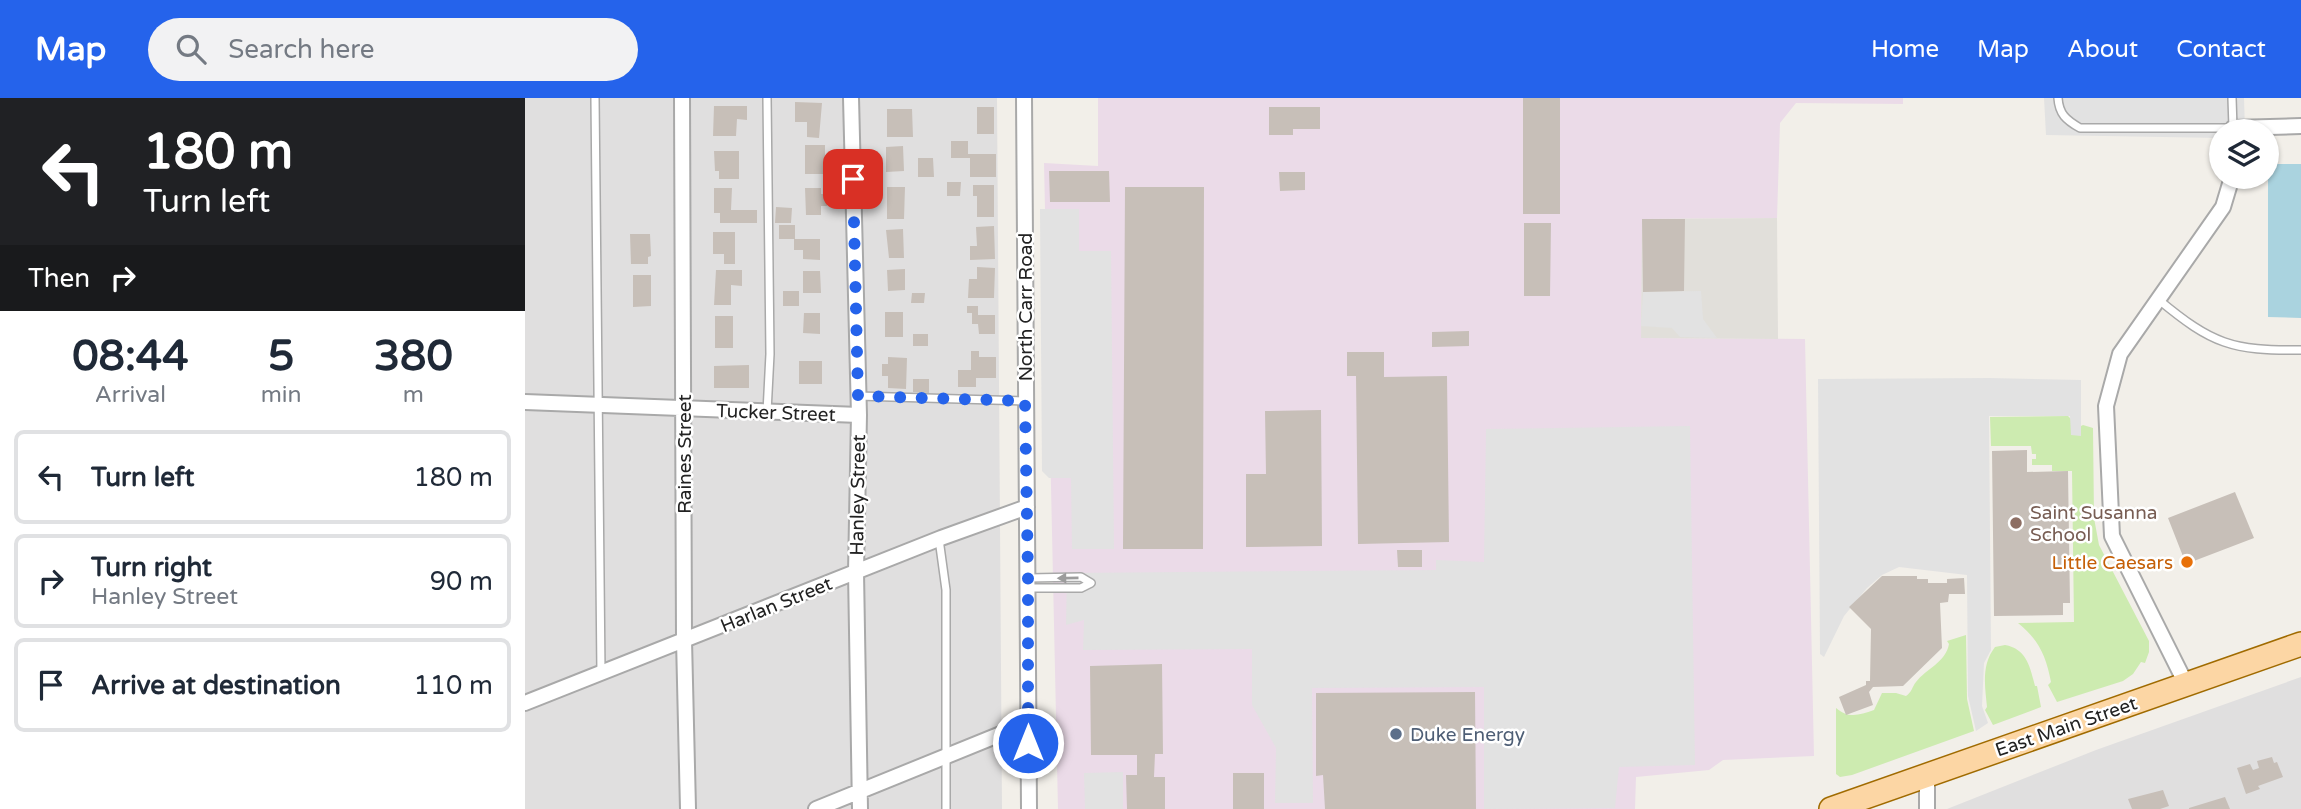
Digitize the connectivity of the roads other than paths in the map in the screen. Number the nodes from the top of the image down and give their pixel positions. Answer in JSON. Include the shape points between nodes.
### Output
{"nodes":[{"id":1,"x":595,"y":98,"type":"edge"},
{"id":2,"x":682,"y":98,"type":"edge"},
{"id":3,"x":767,"y":98,"type":"edge"},
{"id":4,"x":851,"y":98,"type":"edge"},
{"id":5,"x":1024,"y":98,"type":"edge"},
{"id":6,"x":2058,"y":98,"type":"edge"},
{"id":7,"x":2232,"y":98,"type":"edge"},
{"id":8,"x":2233,"y":119,"type":"edge"},
{"id":9,"x":2301,"y":126,"type":"edge"},
{"id":10,"x":2279,"y":127,"type":"edge"},
{"id":11,"x":2209,"y":130,"type":"edge"},
{"id":12,"x":2228,"y":189,"type":"edge"},
{"id":13,"x":2158,"y":299,"type":"junction"},
{"id":14,"x":2301,"y":350,"type":"edge"},
{"id":15,"x":858,"y":396,"type":"junction"},
{"id":16,"x":1025,"y":401,"type":"junction"},
{"id":17,"x":525,"y":402,"type":"edge"},
{"id":18,"x":598,"y":405,"type":"junction"},
{"id":19,"x":684,"y":408,"type":"junction"},
{"id":20,"x":767,"y":412,"type":"junction"},
{"id":21,"x":859,"y":415,"type":"junction"},
{"id":22,"x":1027,"y":507,"type":"junction"},
{"id":23,"x":939,"y":539,"type":"junction"},
{"id":24,"x":856,"y":572,"type":"junction"},
{"id":25,"x":1028,"y":583,"type":"junction"},
{"id":26,"x":684,"y":640,"type":"junction"},
{"id":27,"x":2301,"y":643,"type":"edge"},
{"id":28,"x":601,"y":673,"type":"junction"},
{"id":29,"x":2186,"y":684,"type":"junction"},
{"id":30,"x":525,"y":703,"type":"edge"},
{"id":31,"x":1028,"y":723,"type":"junction"},
{"id":32,"x":946,"y":756,"type":"junction"},
{"id":33,"x":1927,"y":775,"type":"junction"},
{"id":34,"x":860,"y":791,"type":"junction"},
{"id":35,"x":688,"y":809,"type":"edge"},
{"id":36,"x":816,"y":809,"type":"edge"},
{"id":37,"x":860,"y":809,"type":"edge"},
{"id":38,"x":946,"y":809,"type":"edge"},
{"id":39,"x":1029,"y":809,"type":"edge"},
{"id":40,"x":1831,"y":809,"type":"edge"},
{"id":41,"x":1927,"y":809,"type":"edge"}],
"edges":[{"from":1,"to":18,"type":"lane"},
{"from":2,"to":19,"type":"street","name":"Raines Street"},
{"from":3,"to":20,"type":"lane"},
{"from":4,"to":15,"type":"street","name":"Hanley Street"},
{"from":5,"to":16,"type":"street","name":"North Carr Road"},
{"from":6,"to":11,"type":"lane","via":[[2065,119],[2080,128]]},
{"from":7,"to":8,"type":"lane"},
{"from":9,"to":10,"type":"street"},
{"from":12,"to":13,"type":"street","via":[[2223,207]]},
{"from":13,"to":14,"type":"lane","via":[[2209,336],[2235,346]]},
{"from":13,"to":29,"type":"street","via":[[2120,354],[2106,406],[2112,536]]},
{"from":15,"to":16,"type":"lane"},
{"from":15,"to":21,"type":"street","name":"Hanley Street"},
{"from":16,"to":22,"type":"street","name":"North Carr Road"},
{"from":17,"to":18,"type":"street","name":"Tucker Street"},
{"from":18,"to":19,"type":"street","name":"Tucker Street"},
{"from":18,"to":28,"type":"lane"},
{"from":19,"to":20,"type":"street","name":"Tucker Street"},
{"from":19,"to":26,"type":"street","name":"Raines Street"},
{"from":20,"to":21,"type":"street","name":"Tucker Street"},
{"from":21,"to":24,"type":"street","name":"Hanley Street"},
{"from":22,"to":23,"type":"street","name":"Harlan Street"},
{"from":22,"to":25,"type":"street","name":"North Carr Road"},
{"from":23,"to":24,"type":"street","name":"Harlan Street"},
{"from":23,"to":32,"type":"lane","via":[[946,590]]},
{"from":24,"to":26,"type":"street","name":"Harlan Street"},
{"from":24,"to":34,"type":"street","name":"Hanley Street"},
{"from":25,"to":25,"type":"lane","one_way":true,"via":[[1081,588],[1091,583],[1081,577]]},
{"from":25,"to":31,"type":"street","name":"North Carr Road"},
{"from":26,"to":28,"type":"street","name":"Harlan Street"},
{"from":26,"to":35,"type":"street","name":"Raines Street"},
{"from":27,"to":29,"type":"main road","name":"East Main Street"},
{"from":28,"to":30,"type":"street","name":"Harlan Street"},
{"from":29,"to":33,"type":"main road","name":"East Main Street"},
{"from":31,"to":32,"type":"street"},
{"from":31,"to":39,"type":"street","name":"North Carr Road"},
{"from":32,"to":34,"type":"street"},
{"from":32,"to":38,"type":"lane"},
{"from":33,"to":40,"type":"main road","name":"East Main Street"},
{"from":33,"to":41,"type":"street"},
{"from":34,"to":36,"type":"street"},
{"from":34,"to":37,"type":"street","name":"Hanley Street"}]}
